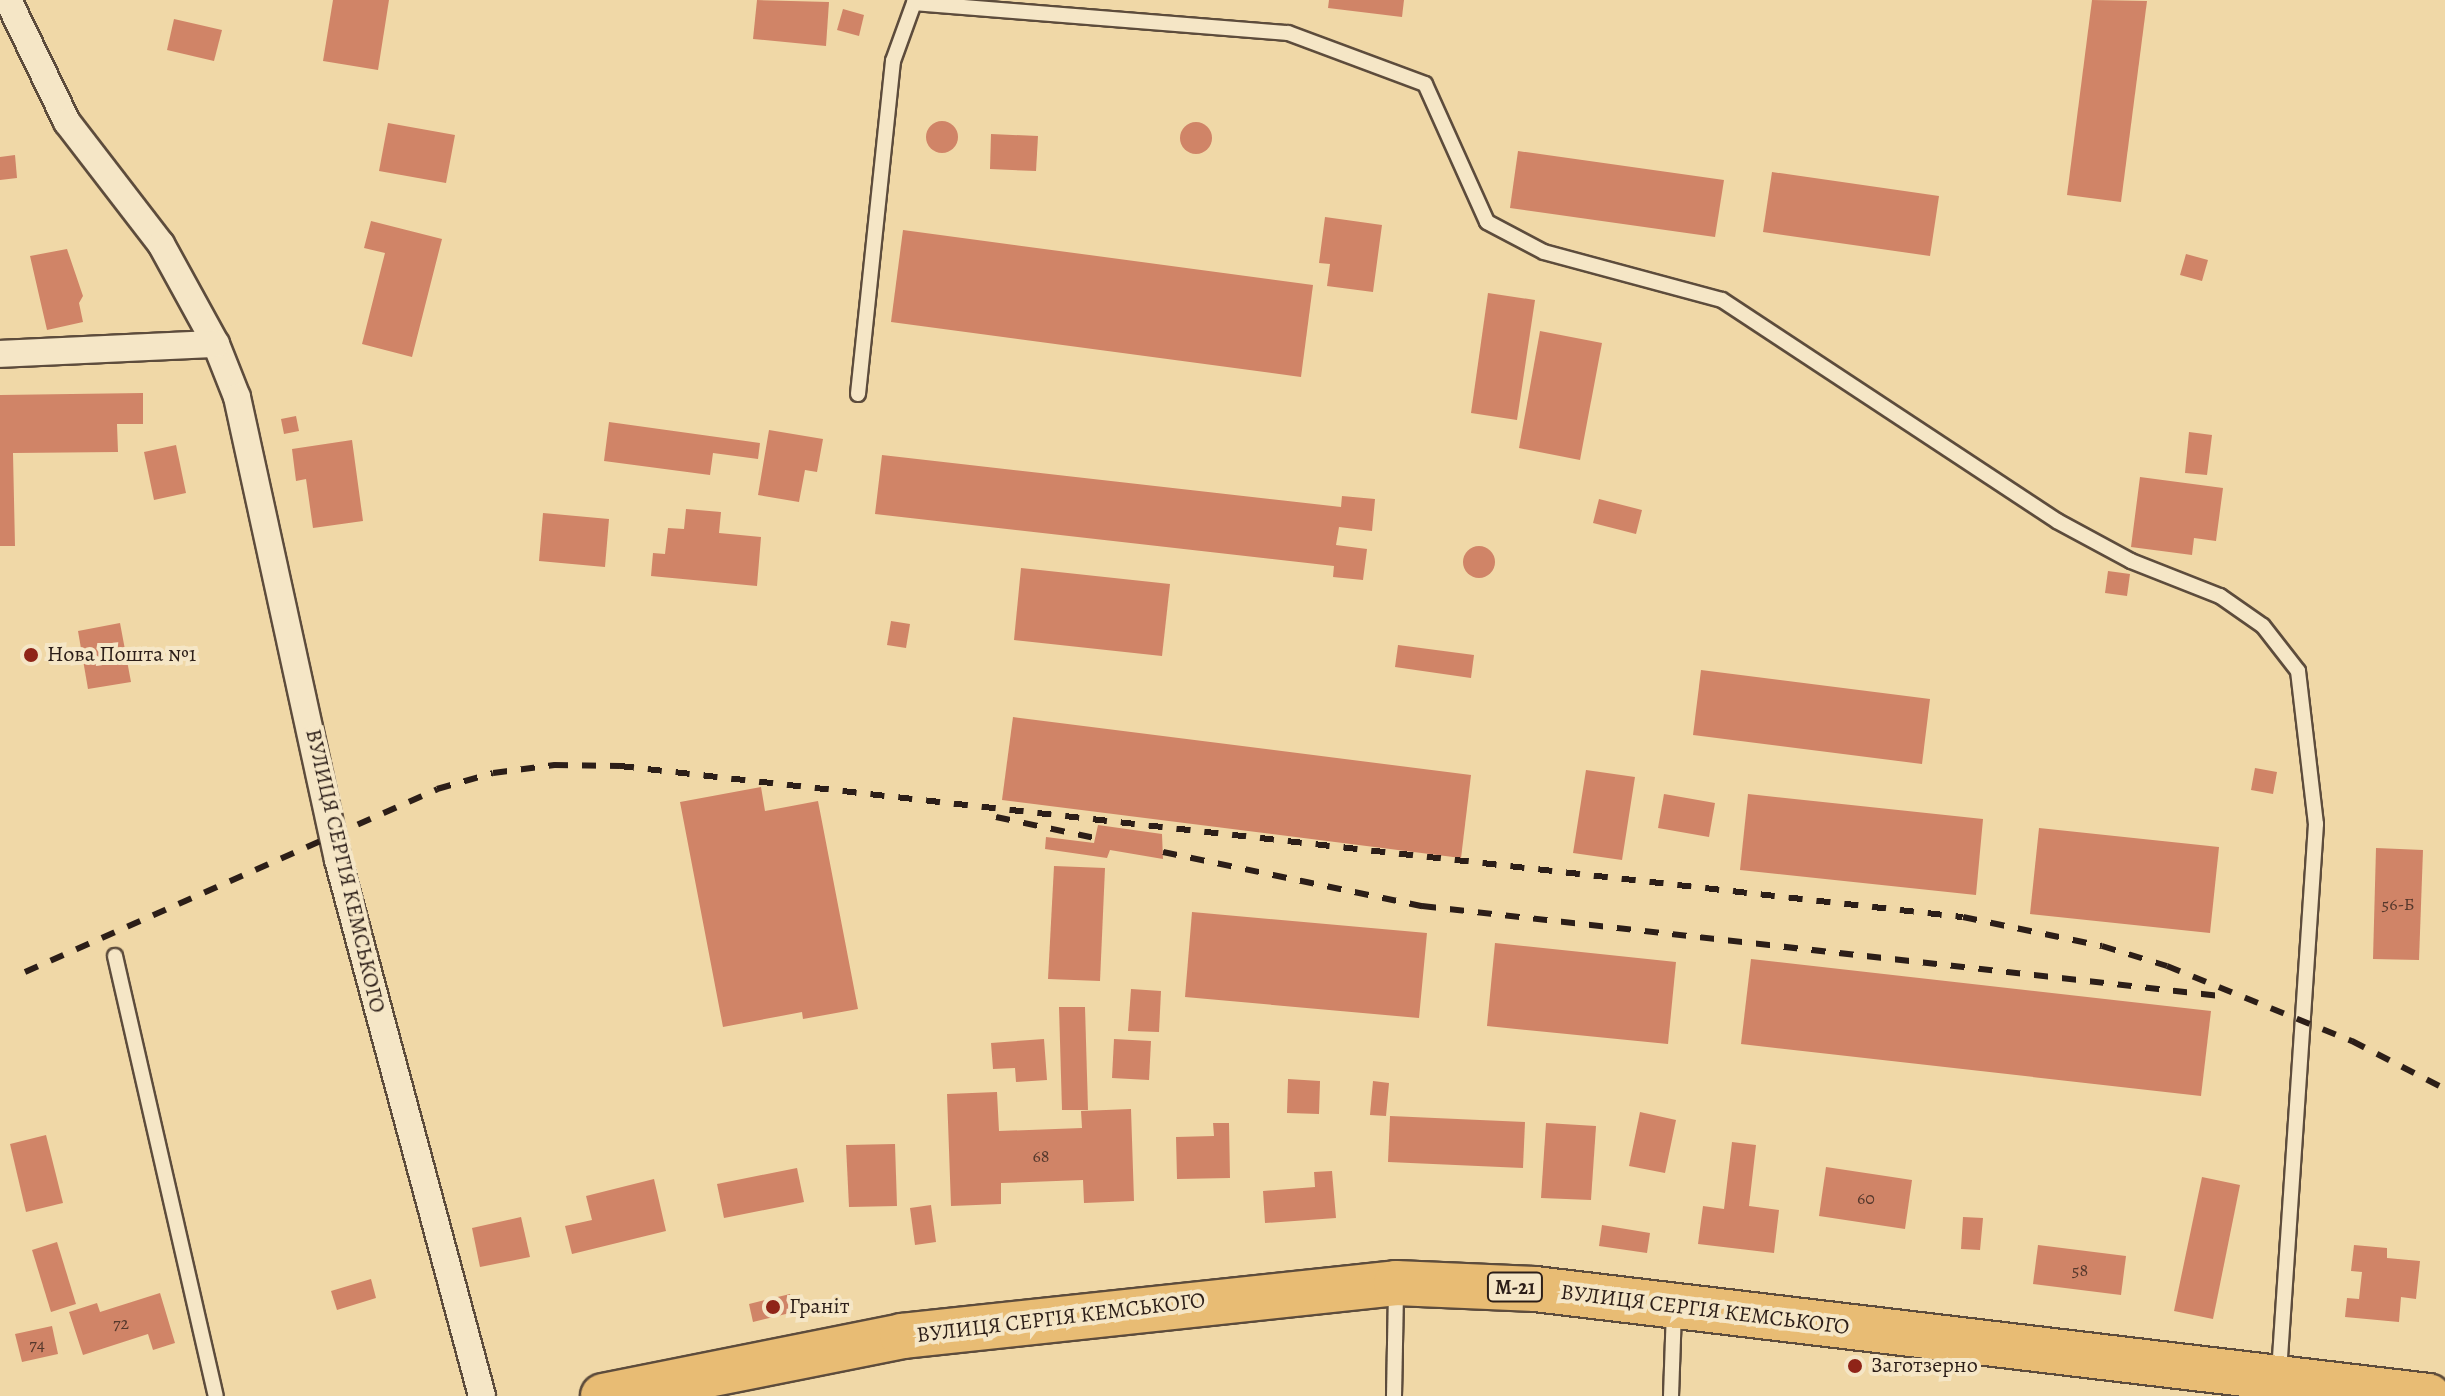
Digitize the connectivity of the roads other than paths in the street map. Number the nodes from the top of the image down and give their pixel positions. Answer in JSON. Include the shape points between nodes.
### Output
{"nodes":[{"id":1,"x":8,"y":0,"type":"edge"},
{"id":2,"x":216,"y":344,"type":"junction"},
{"id":3,"x":0,"y":354,"type":"edge"},
{"id":4,"x":858,"y":394,"type":"dead end"},
{"id":5,"x":115,"y":956,"type":"dead end"},
{"id":6,"x":1396,"y":1283,"type":"junction"},
{"id":7,"x":1674,"y":1307,"type":"junction"},
{"id":8,"x":2278,"y":1388,"type":"edge"},
{"id":9,"x":216,"y":1396,"type":"edge"},
{"id":10,"x":482,"y":1396,"type":"edge"},
{"id":11,"x":603,"y":1396,"type":"edge"},
{"id":12,"x":1394,"y":1396,"type":"edge"},
{"id":13,"x":1671,"y":1396,"type":"edge"},
{"id":14,"x":2429,"y":1396,"type":"edge"}],
"edges":[{"from":1,"to":2,"type":"street","name":"ВУЛИЦЯ СЕРГІЯ КЕМСЬКОГО","via":[[67,122],[161,244]]},
{"from":2,"to":3,"type":"street"},
{"from":2,"to":10,"type":"street","name":"ВУЛИЦЯ СЕРГІЯ КЕМСЬКОГО","via":[[237,397],[260,486],[338,860]]},
{"from":4,"to":8,"type":"lane","via":[[893,61],[914,3],[1288,33],[1425,84],[1487,222],[1544,252],[1722,300],[2057,521],[2131,561],[2220,596],[2263,626],[2298,671],[2316,824]]},
{"from":5,"to":9,"type":"lane"},
{"from":6,"to":7,"type":"highway","name":"ВУЛИЦЯ СЕРГІЯ КЕМСЬКОГО","number":"М-21","via":[[1535,1289]]},
{"from":6,"to":11,"type":"highway","name":"ВУЛИЦЯ СЕРГІЯ КЕМСЬКОГО","number":"М-21","via":[[902,1336]]},
{"from":6,"to":12,"type":"lane"},
{"from":7,"to":8,"type":"highway","name":"ВУЛИЦЯ СЕРГІЯ КЕМСЬКОГО","number":"М-21"},
{"from":7,"to":13,"type":"lane"},
{"from":8,"to":14,"type":"highway","name":"ВУЛИЦЯ СЕРГІЯ КЕМСЬКОГО","number":"М-21"}]}
